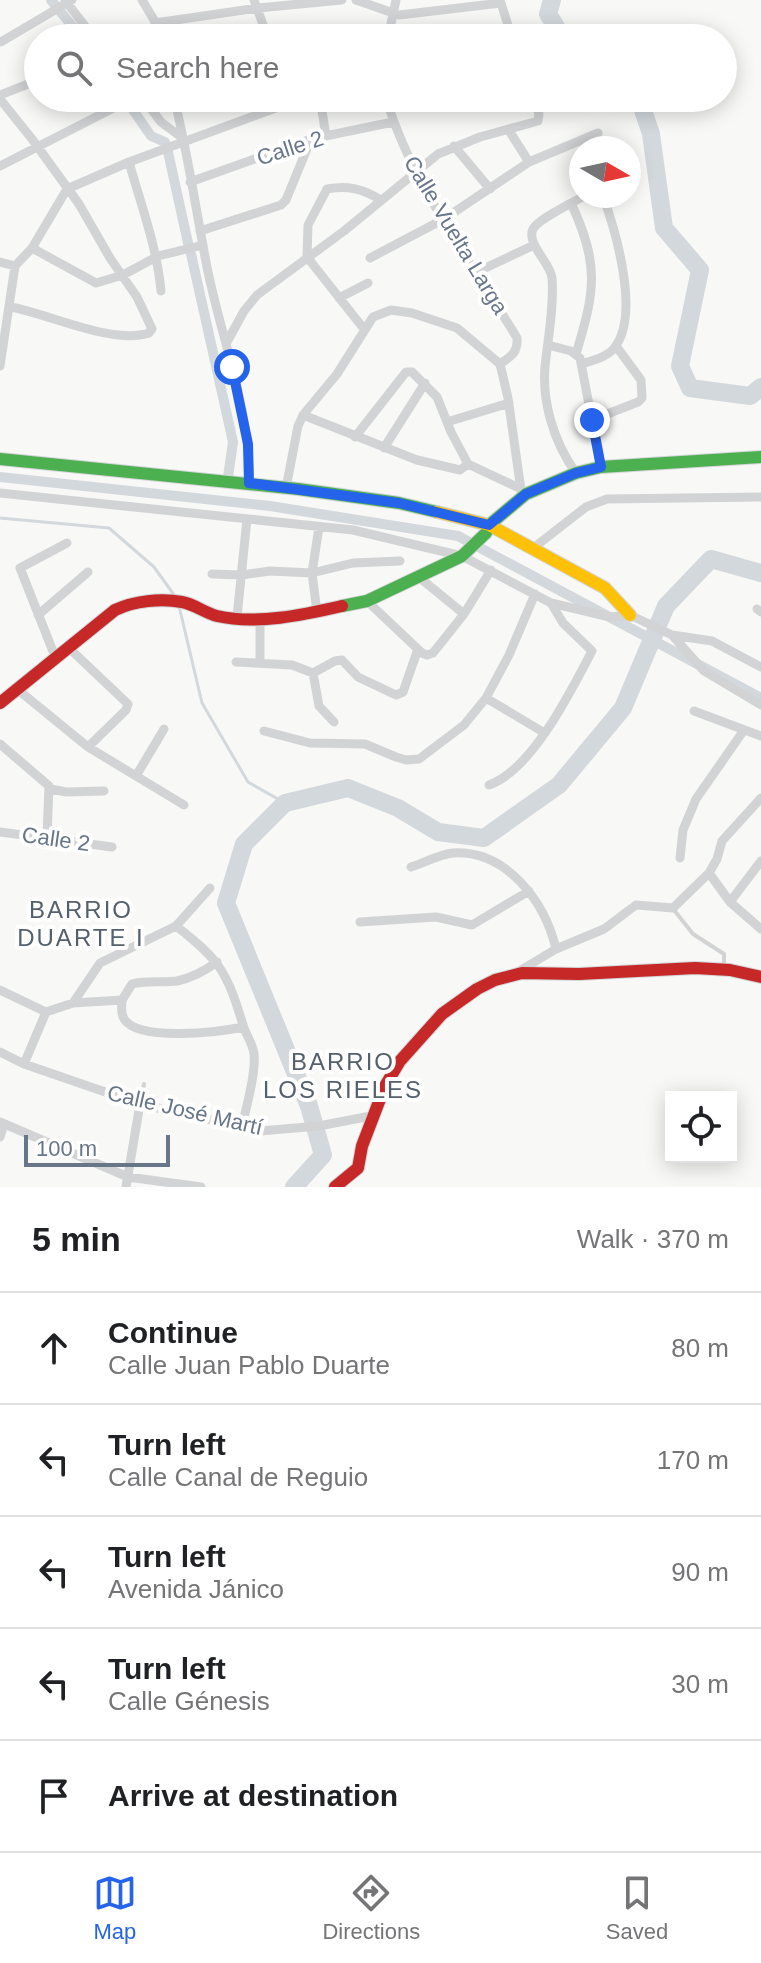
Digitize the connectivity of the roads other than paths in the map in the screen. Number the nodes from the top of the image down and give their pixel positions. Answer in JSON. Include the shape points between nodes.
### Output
{"nodes":[{"id":1,"x":342,"y":0,"type":"edge"},
{"id":2,"x":356,"y":0,"type":"edge"},
{"id":3,"x":396,"y":0,"type":"edge"},
{"id":4,"x":68,"y":1,"type":"edge"},
{"id":5,"x":146,"y":1,"type":"edge"},
{"id":6,"x":501,"y":2,"type":"edge"},
{"id":7,"x":256,"y":4,"type":"edge"},
{"id":8,"x":392,"y":12,"type":"junction"},
{"id":9,"x":155,"y":23,"type":"joint"},
{"id":10,"x":30,"y":24,"type":"edge"},
{"id":11,"x":84,"y":24,"type":"edge"},
{"id":12,"x":263,"y":24,"type":"edge"},
{"id":13,"x":390,"y":24,"type":"edge"},
{"id":14,"x":508,"y":24,"type":"edge"},
{"id":15,"x":24,"y":28,"type":"edge"},
{"id":16,"x":0,"y":42,"type":"edge"},
{"id":17,"x":24,"y":86,"type":"edge"},
{"id":18,"x":0,"y":97,"type":"edge"},
{"id":19,"x":104,"y":112,"type":"edge"},
{"id":20,"x":154,"y":112,"type":"edge"},
{"id":21,"x":177,"y":112,"type":"edge"},
{"id":22,"x":252,"y":112,"type":"edge"},
{"id":23,"x":322,"y":112,"type":"edge"},
{"id":24,"x":390,"y":112,"type":"edge"},
{"id":25,"x":538,"y":112,"type":"edge"},
{"id":26,"x":393,"y":122,"type":"junction"},
{"id":27,"x":508,"y":129,"type":"junction"},
{"id":28,"x":598,"y":133,"type":"dead end"},
{"id":29,"x":326,"y":136,"type":"junction"},
{"id":30,"x":182,"y":139,"type":"junction"},
{"id":31,"x":311,"y":139,"type":"junction"},
{"id":32,"x":37,"y":145,"type":"junction"},
{"id":33,"x":454,"y":146,"type":"junction"},
{"id":34,"x":129,"y":162,"type":"junction"},
{"id":35,"x":529,"y":162,"type":"junction"},
{"id":36,"x":0,"y":166,"type":"edge"},
{"id":37,"x":415,"y":172,"type":"junction"},
{"id":38,"x":190,"y":182,"type":"junction"},
{"id":39,"x":67,"y":189,"type":"junction"},
{"id":40,"x":490,"y":189,"type":"junction"},
{"id":41,"x":381,"y":200,"type":"junction"},
{"id":42,"x":569,"y":204,"type":"edge"},
{"id":43,"x":573,"y":208,"type":"edge"},
{"id":44,"x":606,"y":208,"type":"edge"},
{"id":45,"x":444,"y":219,"type":"junction"},
{"id":46,"x":200,"y":231,"type":"junction"},
{"id":47,"x":203,"y":245,"type":"junction"},
{"id":48,"x":534,"y":245,"type":"junction"},
{"id":49,"x":32,"y":248,"type":"junction"},
{"id":50,"x":158,"y":256,"type":"junction"},
{"id":51,"x":307,"y":257,"type":"junction"},
{"id":52,"x":370,"y":258,"type":"dead end"},
{"id":53,"x":0,"y":262,"type":"edge"},
{"id":54,"x":15,"y":266,"type":"junction"},
{"id":55,"x":477,"y":272,"type":"junction"},
{"id":56,"x":123,"y":275,"type":"junction"},
{"id":57,"x":368,"y":283,"type":"dead end"},
{"id":58,"x":161,"y":291,"type":"dead end"},
{"id":59,"x":339,"y":298,"type":"junction"},
{"id":60,"x":11,"y":307,"type":"junction"},
{"id":61,"x":364,"y":329,"type":"junction"},
{"id":62,"x":2,"y":337,"type":"edge"},
{"id":63,"x":227,"y":342,"type":"junction"},
{"id":64,"x":548,"y":345,"type":"junction"},
{"id":65,"x":616,"y":346,"type":"junction"},
{"id":66,"x":576,"y":354,"type":"junction"},
{"id":67,"x":500,"y":364,"type":"junction"},
{"id":68,"x":582,"y":364,"type":"junction"},
{"id":69,"x":0,"y":366,"type":"edge"},
{"id":70,"x":425,"y":383,"type":"junction"},
{"id":71,"x":509,"y":403,"type":"junction"},
{"id":72,"x":303,"y":415,"type":"junction"},
{"id":73,"x":592,"y":420,"type":"junction"},
{"id":74,"x":447,"y":422,"type":"junction"},
{"id":75,"x":355,"y":437,"type":"junction"},
{"id":76,"x":384,"y":448,"type":"junction"},
{"id":77,"x":761,"y":457,"type":"edge"},
{"id":78,"x":0,"y":459,"type":"edge"},
{"id":79,"x":468,"y":464,"type":"junction"},
{"id":80,"x":601,"y":467,"type":"junction"},
{"id":81,"x":576,"y":473,"type":"junction"},
{"id":82,"x":249,"y":483,"type":"junction"},
{"id":83,"x":286,"y":488,"type":"junction"},
{"id":84,"x":0,"y":493,"type":"edge"},
{"id":85,"x":520,"y":493,"type":"junction"},
{"id":86,"x":761,"y":497,"type":"edge"},
{"id":87,"x":247,"y":519,"type":"junction"},
{"id":88,"x":319,"y":527,"type":"junction"},
{"id":89,"x":488,"y":529,"type":"junction"},
{"id":90,"x":67,"y":543,"type":"dead end"},
{"id":91,"x":532,"y":549,"type":"junction"},
{"id":92,"x":465,"y":554,"type":"junction"},
{"id":93,"x":400,"y":561,"type":"dead end"},
{"id":94,"x":491,"y":570,"type":"junction"},
{"id":95,"x":88,"y":572,"type":"dead end"},
{"id":96,"x":312,"y":573,"type":"junction"},
{"id":97,"x":212,"y":574,"type":"dead end"},
{"id":98,"x":241,"y":575,"type":"junction"},
{"id":99,"x":420,"y":578,"type":"junction"},
{"id":100,"x":535,"y":594,"type":"junction"},
{"id":101,"x":367,"y":601,"type":"junction"},
{"id":102,"x":551,"y":603,"type":"junction"},
{"id":103,"x":317,"y":612,"type":"junction"},
{"id":104,"x":464,"y":614,"type":"junction"},
{"id":105,"x":38,"y":615,"type":"junction"},
{"id":106,"x":630,"y":615,"type":"junction"},
{"id":107,"x":237,"y":617,"type":"junction"},
{"id":108,"x":260,"y":618,"type":"junction"},
{"id":109,"x":672,"y":635,"type":"junction"},
{"id":110,"x":70,"y":649,"type":"junction"},
{"id":111,"x":418,"y":649,"type":"junction"},
{"id":112,"x":56,"y":659,"type":"junction"},
{"id":113,"x":236,"y":662,"type":"dead end"},
{"id":114,"x":260,"y":663,"type":"junction"},
{"id":115,"x":761,"y":667,"type":"edge"},
{"id":116,"x":313,"y":673,"type":"junction"},
{"id":117,"x":17,"y":689,"type":"junction"},
{"id":118,"x":486,"y":698,"type":"junction"},
{"id":119,"x":0,"y":703,"type":"edge"},
{"id":120,"x":761,"y":705,"type":"edge"},
{"id":121,"x":694,"y":711,"type":"dead end"},
{"id":122,"x":334,"y":722,"type":"dead end"},
{"id":123,"x":164,"y":729,"type":"dead end"},
{"id":124,"x":744,"y":730,"type":"junction"},
{"id":125,"x":264,"y":731,"type":"dead end"},
{"id":126,"x":543,"y":732,"type":"junction"},
{"id":127,"x":761,"y":736,"type":"edge"},
{"id":128,"x":0,"y":744,"type":"edge"},
{"id":129,"x":88,"y":747,"type":"junction"},
{"id":130,"x":136,"y":776,"type":"junction"},
{"id":131,"x":489,"y":785,"type":"dead end"},
{"id":132,"x":51,"y":789,"type":"junction"},
{"id":133,"x":104,"y":791,"type":"dead end"},
{"id":134,"x":761,"y":798,"type":"edge"},
{"id":135,"x":184,"y":805,"type":"dead end"},
{"id":136,"x":0,"y":832,"type":"edge"},
{"id":137,"x":47,"y":837,"type":"junction"},
{"id":138,"x":112,"y":847,"type":"dead end"},
{"id":139,"x":680,"y":858,"type":"dead end"},
{"id":140,"x":761,"y":861,"type":"edge"},
{"id":141,"x":411,"y":867,"type":"dead end"},
{"id":142,"x":709,"y":873,"type":"junction"},
{"id":143,"x":210,"y":888,"type":"dead end"},
{"id":144,"x":529,"y":891,"type":"junction"},
{"id":145,"x":730,"y":902,"type":"junction"},
{"id":146,"x":673,"y":908,"type":"junction"},
{"id":147,"x":360,"y":922,"type":"dead end"},
{"id":148,"x":176,"y":926,"type":"junction"},
{"id":149,"x":761,"y":929,"type":"edge"},
{"id":150,"x":556,"y":949,"type":"junction"},
{"id":151,"x":217,"y":962,"type":"junction"},
{"id":152,"x":724,"y":971,"type":"junction"},
{"id":153,"x":759,"y":972,"type":"edge"},
{"id":154,"x":516,"y":973,"type":"junction"},
{"id":155,"x":0,"y":990,"type":"edge"},
{"id":156,"x":122,"y":1000,"type":"junction"},
{"id":157,"x":73,"y":1003,"type":"junction"},
{"id":158,"x":46,"y":1012,"type":"junction"},
{"id":159,"x":243,"y":1027,"type":"junction"},
{"id":160,"x":0,"y":1052,"type":"edge"},
{"id":161,"x":24,"y":1064,"type":"junction"},
{"id":162,"x":144,"y":1084,"type":"dead end"},
{"id":163,"x":140,"y":1104,"type":"junction"},
{"id":164,"x":376,"y":1115,"type":"junction"},
{"id":165,"x":2,"y":1123,"type":"edge"},
{"id":166,"x":242,"y":1127,"type":"junction"},
{"id":167,"x":0,"y":1137,"type":"edge"},
{"id":168,"x":127,"y":1182,"type":"edge"},
{"id":169,"x":338,"y":1186,"type":"edge"},
{"id":170,"x":201,"y":1187,"type":"edge"}],
"edges":[{"from":1,"to":7,"type":"street"},
{"from":2,"to":8,"type":"street"},
{"from":3,"to":8,"type":"street"},
{"from":4,"to":10,"type":"street"},
{"from":4,"to":11,"type":"street"},
{"from":5,"to":9,"type":"street"},
{"from":6,"to":8,"type":"street"},
{"from":6,"to":14,"type":"street"},
{"from":7,"to":9,"type":"street"},
{"from":7,"to":12,"type":"street"},
{"from":8,"to":13,"type":"street"},
{"from":15,"to":16,"type":"street"},
{"from":17,"to":18,"type":"street"},
{"from":18,"to":32,"type":"street"},
{"from":19,"to":32,"type":"street"},
{"from":20,"to":30,"type":"street"},
{"from":21,"to":30,"type":"street"},
{"from":22,"to":30,"type":"street"},
{"from":23,"to":29,"type":"street"},
{"from":24,"to":26,"type":"street","name":"Calle Vuelta Larga"},
{"from":25,"to":27,"type":"street","via":[[538,121]]},
{"from":26,"to":29,"type":"street","name":"Calle 2"},
{"from":26,"to":37,"type":"street","name":"Calle Vuelta Larga"},
{"from":27,"to":33,"type":"street"},
{"from":27,"to":35,"type":"street"},
{"from":28,"to":35,"type":"street"},
{"from":29,"to":31,"type":"street","name":"Calle 2"},
{"from":30,"to":34,"type":"street"},
{"from":30,"to":38,"type":"street"},
{"from":31,"to":38,"type":"street","name":"Calle 2"},
{"from":31,"to":46,"type":"street","via":[[281,205]]},
{"from":32,"to":36,"type":"street"},
{"from":32,"to":39,"type":"street"},
{"from":33,"to":37,"type":"street"},
{"from":33,"to":40,"type":"street"},
{"from":34,"to":39,"type":"street"},
{"from":34,"to":50,"type":"street"},
{"from":35,"to":40,"type":"street"},
{"from":37,"to":41,"type":"street"},
{"from":37,"to":45,"type":"street","name":"Calle Vuelta Larga"},
{"from":38,"to":46,"type":"street"},
{"from":39,"to":49,"type":"street"},
{"from":39,"to":56,"type":"street"},
{"from":40,"to":45,"type":"street"},
{"from":41,"to":51,"type":"street"},
{"from":41,"to":51,"type":"street","via":[[354,188],[327,189],[308,225]]},
{"from":42,"to":48,"type":"street","via":[[535,226]]},
{"from":43,"to":66,"type":"street","via":[[593,283]]},
{"from":44,"to":65,"type":"street","via":[[626,299]]},
{"from":45,"to":52,"type":"street"},
{"from":45,"to":55,"type":"street","name":"Calle Vuelta Larga"},
{"from":46,"to":47,"type":"street"},
{"from":47,"to":50,"type":"street"},
{"from":47,"to":63,"type":"street"},
{"from":48,"to":55,"type":"street"},
{"from":48,"to":64,"type":"street","via":[[552,280]]},
{"from":49,"to":54,"type":"street"},
{"from":49,"to":56,"type":"street","via":[[96,283]]},
{"from":50,"to":56,"type":"street"},
{"from":50,"to":58,"type":"street"},
{"from":51,"to":59,"type":"street"},
{"from":51,"to":63,"type":"street","via":[[257,295]]},
{"from":53,"to":54,"type":"street"},
{"from":54,"to":60,"type":"street"},
{"from":55,"to":67,"type":"street","name":"Calle Vuelta Larga","via":[[517,338],[514,355]]},
{"from":56,"to":60,"type":"street","via":[[151,326],[149,333],[96,331]]},
{"from":57,"to":59,"type":"street"},
{"from":59,"to":61,"type":"street"},
{"from":60,"to":62,"type":"street"},
{"from":61,"to":67,"type":"street","via":[[373,317],[391,310],[412,313],[457,328]]},
{"from":61,"to":72,"type":"street","via":[[337,374]]},
{"from":62,"to":69,"type":"street"},
{"from":63,"to":82,"type":"street","via":[[248,444]]},
{"from":64,"to":66,"type":"street"},
{"from":64,"to":81,"type":"street","via":[[545,380],[551,425]]},
{"from":65,"to":68,"type":"street"},
{"from":65,"to":73,"type":"street","via":[[641,380],[642,398]]},
{"from":66,"to":68,"type":"street"},
{"from":67,"to":71,"type":"street"},
{"from":68,"to":73,"type":"street"},
{"from":70,"to":74,"type":"street"},
{"from":70,"to":75,"type":"street","via":[[406,372]]},
{"from":70,"to":76,"type":"street"},
{"from":71,"to":74,"type":"street"},
{"from":71,"to":85,"type":"street"},
{"from":72,"to":75,"type":"street"},
{"from":72,"to":83,"type":"street"},
{"from":73,"to":80,"type":"street"},
{"from":74,"to":79,"type":"street"},
{"from":75,"to":76,"type":"street"},
{"from":76,"to":79,"type":"street","via":[[460,470]]},
{"from":77,"to":80,"type":"street"},
{"from":78,"to":82,"type":"street"},
{"from":79,"to":85,"type":"street"},
{"from":80,"to":81,"type":"street"},
{"from":81,"to":85,"type":"street"},
{"from":82,"to":83,"type":"street"},
{"from":83,"to":89,"type":"street","via":[[399,503]]},
{"from":84,"to":87,"type":"street"},
{"from":85,"to":89,"type":"street"},
{"from":86,"to":91,"type":"street","via":[[607,499],[586,507]]},
{"from":87,"to":88,"type":"street"},
{"from":87,"to":98,"type":"street"},
{"from":88,"to":92,"type":"street"},
{"from":88,"to":96,"type":"street"},
{"from":89,"to":91,"type":"street"},
{"from":89,"to":92,"type":"street"},
{"from":90,"to":105,"type":"street","via":[[20,568]]},
{"from":91,"to":106,"type":"street","via":[[605,588]]},
{"from":92,"to":94,"type":"street"},
{"from":92,"to":99,"type":"street"},
{"from":93,"to":96,"type":"street","via":[[353,563]]},
{"from":94,"to":100,"type":"street"},
{"from":94,"to":104,"type":"street"},
{"from":95,"to":105,"type":"street"},
{"from":96,"to":98,"type":"street"},
{"from":96,"to":103,"type":"street"},
{"from":97,"to":98,"type":"street"},
{"from":98,"to":107,"type":"street"},
{"from":99,"to":101,"type":"street"},
{"from":99,"to":104,"type":"street"},
{"from":100,"to":102,"type":"street"},
{"from":100,"to":118,"type":"street"},
{"from":101,"to":103,"type":"street"},
{"from":101,"to":111,"type":"street"},
{"from":102,"to":106,"type":"street","via":[[610,617]]},
{"from":102,"to":126,"type":"street","via":[[592,651],[561,710]]},
{"from":103,"to":108,"type":"street"},
{"from":104,"to":111,"type":"street","via":[[433,653]]},
{"from":105,"to":112,"type":"street"},
{"from":106,"to":109,"type":"street"},
{"from":107,"to":108,"type":"street"},
{"from":107,"to":110,"type":"street","via":[[178,603],[131,602]]},
{"from":108,"to":114,"type":"street"},
{"from":109,"to":115,"type":"street","via":[[699,637]]},
{"from":109,"to":120,"type":"street","via":[[693,661]]},
{"from":110,"to":112,"type":"street"},
{"from":110,"to":129,"type":"street","via":[[128,704]]},
{"from":111,"to":116,"type":"street","via":[[403,692],[396,695],[358,677],[342,660]]},
{"from":112,"to":117,"type":"street"},
{"from":113,"to":114,"type":"street"},
{"from":114,"to":116,"type":"street"},
{"from":116,"to":122,"type":"street","via":[[319,706]]},
{"from":117,"to":119,"type":"street"},
{"from":117,"to":129,"type":"street"},
{"from":118,"to":125,"type":"street","via":[[464,725],[419,759],[406,760],[365,744],[310,743]]},
{"from":118,"to":126,"type":"street"},
{"from":121,"to":124,"type":"street"},
{"from":123,"to":130,"type":"street"},
{"from":124,"to":127,"type":"street"},
{"from":124,"to":139,"type":"street","via":[[696,799],[683,830]]},
{"from":126,"to":131,"type":"street","via":[[513,772]]},
{"from":128,"to":132,"type":"street"},
{"from":129,"to":130,"type":"street"},
{"from":130,"to":135,"type":"street"},
{"from":132,"to":133,"type":"street"},
{"from":132,"to":137,"type":"street"},
{"from":134,"to":142,"type":"street","via":[[722,841]]},
{"from":136,"to":137,"type":"street","name":"Calle 2"},
{"from":137,"to":138,"type":"street","name":"Calle 2"},
{"from":140,"to":145,"type":"street"},
{"from":141,"to":144,"type":"street","via":[[450,853],[471,854],[504,866]]},
{"from":142,"to":145,"type":"street"},
{"from":142,"to":146,"type":"street"},
{"from":143,"to":148,"type":"street"},
{"from":144,"to":147,"type":"street","via":[[472,925],[436,917]]},
{"from":144,"to":150,"type":"street","via":[[546,915]]},
{"from":145,"to":149,"type":"street"},
{"from":146,"to":150,"type":"street","via":[[636,905],[604,929]]},
{"from":146,"to":152,"type":"lane","via":[[685,927],[724,954]]},
{"from":148,"to":151,"type":"street"},
{"from":148,"to":157,"type":"street","via":[[100,963]]},
{"from":150,"to":154,"type":"street"},
{"from":151,"to":156,"type":"street","via":[[177,981],[132,984]]},
{"from":151,"to":159,"type":"street"},
{"from":152,"to":153,"type":"street"},
{"from":152,"to":154,"type":"street"},
{"from":154,"to":164,"type":"street","via":[[487,982],[418,1039],[388,1079]]},
{"from":155,"to":158,"type":"street"},
{"from":156,"to":157,"type":"street"},
{"from":156,"to":159,"type":"street","via":[[125,1021],[136,1029],[155,1033]]},
{"from":157,"to":158,"type":"street"},
{"from":158,"to":161,"type":"street"},
{"from":159,"to":166,"type":"street","via":[[254,1054]]},
{"from":160,"to":161,"type":"street","name":"Calle José Martí"},
{"from":161,"to":163,"type":"street","name":"Calle José Martí"},
{"from":162,"to":163,"type":"lane"},
{"from":163,"to":166,"type":"street","name":"Calle José Martí"},
{"from":163,"to":168,"type":"street"},
{"from":164,"to":166,"type":"street","name":"Calle José Martí","via":[[319,1126],[260,1131]]},
{"from":164,"to":169,"type":"street","via":[[361,1141],[358,1168]]},
{"from":165,"to":167,"type":"street"},
{"from":165,"to":168,"type":"street"},
{"from":168,"to":170,"type":"street"}]}
